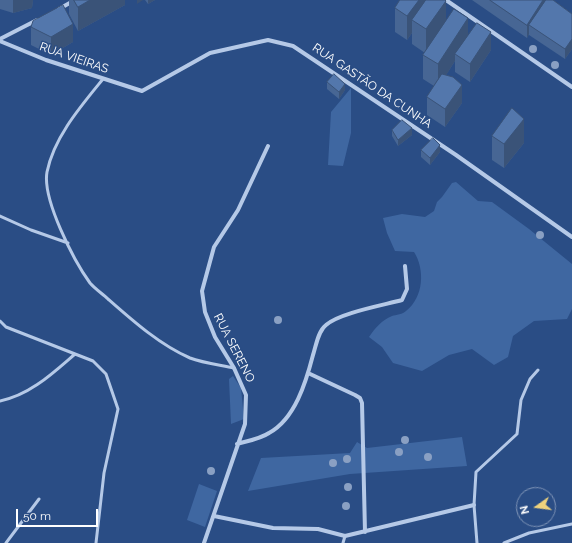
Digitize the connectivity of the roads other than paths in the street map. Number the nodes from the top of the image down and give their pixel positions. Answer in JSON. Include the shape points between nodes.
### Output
{"nodes":[{"id":1,"x":75,"y":0,"type":"edge"},
{"id":2,"x":446,"y":0,"type":"edge"},
{"id":3,"x":55,"y":11,"type":"edge"},
{"id":4,"x":41,"y":18,"type":"edge"},
{"id":5,"x":0,"y":40,"type":"edge"},
{"id":6,"x":103,"y":79,"type":"junction"},
{"id":7,"x":572,"y":87,"type":"edge"},
{"id":8,"x":142,"y":91,"type":"joint"},
{"id":9,"x":268,"y":146,"type":"dead end"},
{"id":10,"x":0,"y":216,"type":"edge"},
{"id":11,"x":572,"y":237,"type":"edge"},
{"id":12,"x":68,"y":243,"type":"junction"},
{"id":13,"x":405,"y":266,"type":"dead end"},
{"id":14,"x":0,"y":321,"type":"edge"},
{"id":15,"x":74,"y":354,"type":"junction"},
{"id":16,"x":234,"y":368,"type":"junction"},
{"id":17,"x":538,"y":370,"type":"dead end"},
{"id":18,"x":308,"y":373,"type":"junction"},
{"id":19,"x":0,"y":401,"type":"edge"},
{"id":20,"x":237,"y":444,"type":"junction"},
{"id":21,"x":39,"y":499,"type":"dead end"},
{"id":22,"x":474,"y":505,"type":"junction"},
{"id":23,"x":214,"y":516,"type":"junction"},
{"id":24,"x":572,"y":524,"type":"edge"},
{"id":25,"x":365,"y":532,"type":"junction"},
{"id":26,"x":345,"y":536,"type":"junction"},
{"id":27,"x":6,"y":543,"type":"edge"},
{"id":28,"x":96,"y":543,"type":"edge"},
{"id":29,"x":204,"y":543,"type":"edge"},
{"id":30,"x":343,"y":543,"type":"edge"},
{"id":31,"x":477,"y":543,"type":"edge"},
{"id":32,"x":504,"y":543,"type":"edge"}],
"edges":[{"from":1,"to":3,"type":"street"},
{"from":2,"to":7,"type":"street"},
{"from":4,"to":5,"type":"street"},
{"from":5,"to":6,"type":"street","name":"RUA VIEIRAS","via":[[46,60]]},
{"from":6,"to":8,"type":"street","name":"RUA VIEIRAS"},
{"from":6,"to":12,"type":"lane","via":[[78,109],[54,149],[46,173],[49,200]]},
{"from":8,"to":11,"type":"street","name":"RUA GASTÃO DA CUNHA","via":[[210,53],[268,40],[293,46],[456,154]]},
{"from":9,"to":16,"type":"street","name":"RUA SERENO","via":[[238,210],[214,247],[202,291],[205,312],[215,337]]},
{"from":10,"to":12,"type":"lane"},
{"from":12,"to":16,"type":"lane","via":[[91,284],[159,340],[190,358]]},
{"from":13,"to":18,"type":"street","via":[[407,289],[402,300],[339,317],[326,325],[317,339]]},
{"from":14,"to":15,"type":"lane","via":[[6,327]]},
{"from":15,"to":19,"type":"lane","via":[[44,380],[11,399]]},
{"from":15,"to":28,"type":"lane","via":[[93,361],[106,374],[118,409],[104,473]]},
{"from":16,"to":20,"type":"street","name":"RUA SERENO","via":[[246,395],[245,424]]},
{"from":17,"to":22,"type":"lane","via":[[530,379],[521,400],[517,434],[476,472]]},
{"from":18,"to":20,"type":"street","via":[[285,421],[269,434]]},
{"from":18,"to":25,"type":"street","via":[[355,394],[362,403]]},
{"from":20,"to":23,"type":"street","name":"RUA SERENO"},
{"from":21,"to":27,"type":"lane"},
{"from":22,"to":25,"type":"street"},
{"from":22,"to":31,"type":"lane"},
{"from":23,"to":26,"type":"street","via":[[273,528],[318,529]]},
{"from":23,"to":29,"type":"street","name":"RUA SERENO"},
{"from":24,"to":32,"type":"lane","via":[[529,532]]},
{"from":25,"to":26,"type":"street"},
{"from":26,"to":30,"type":"lane"}]}
